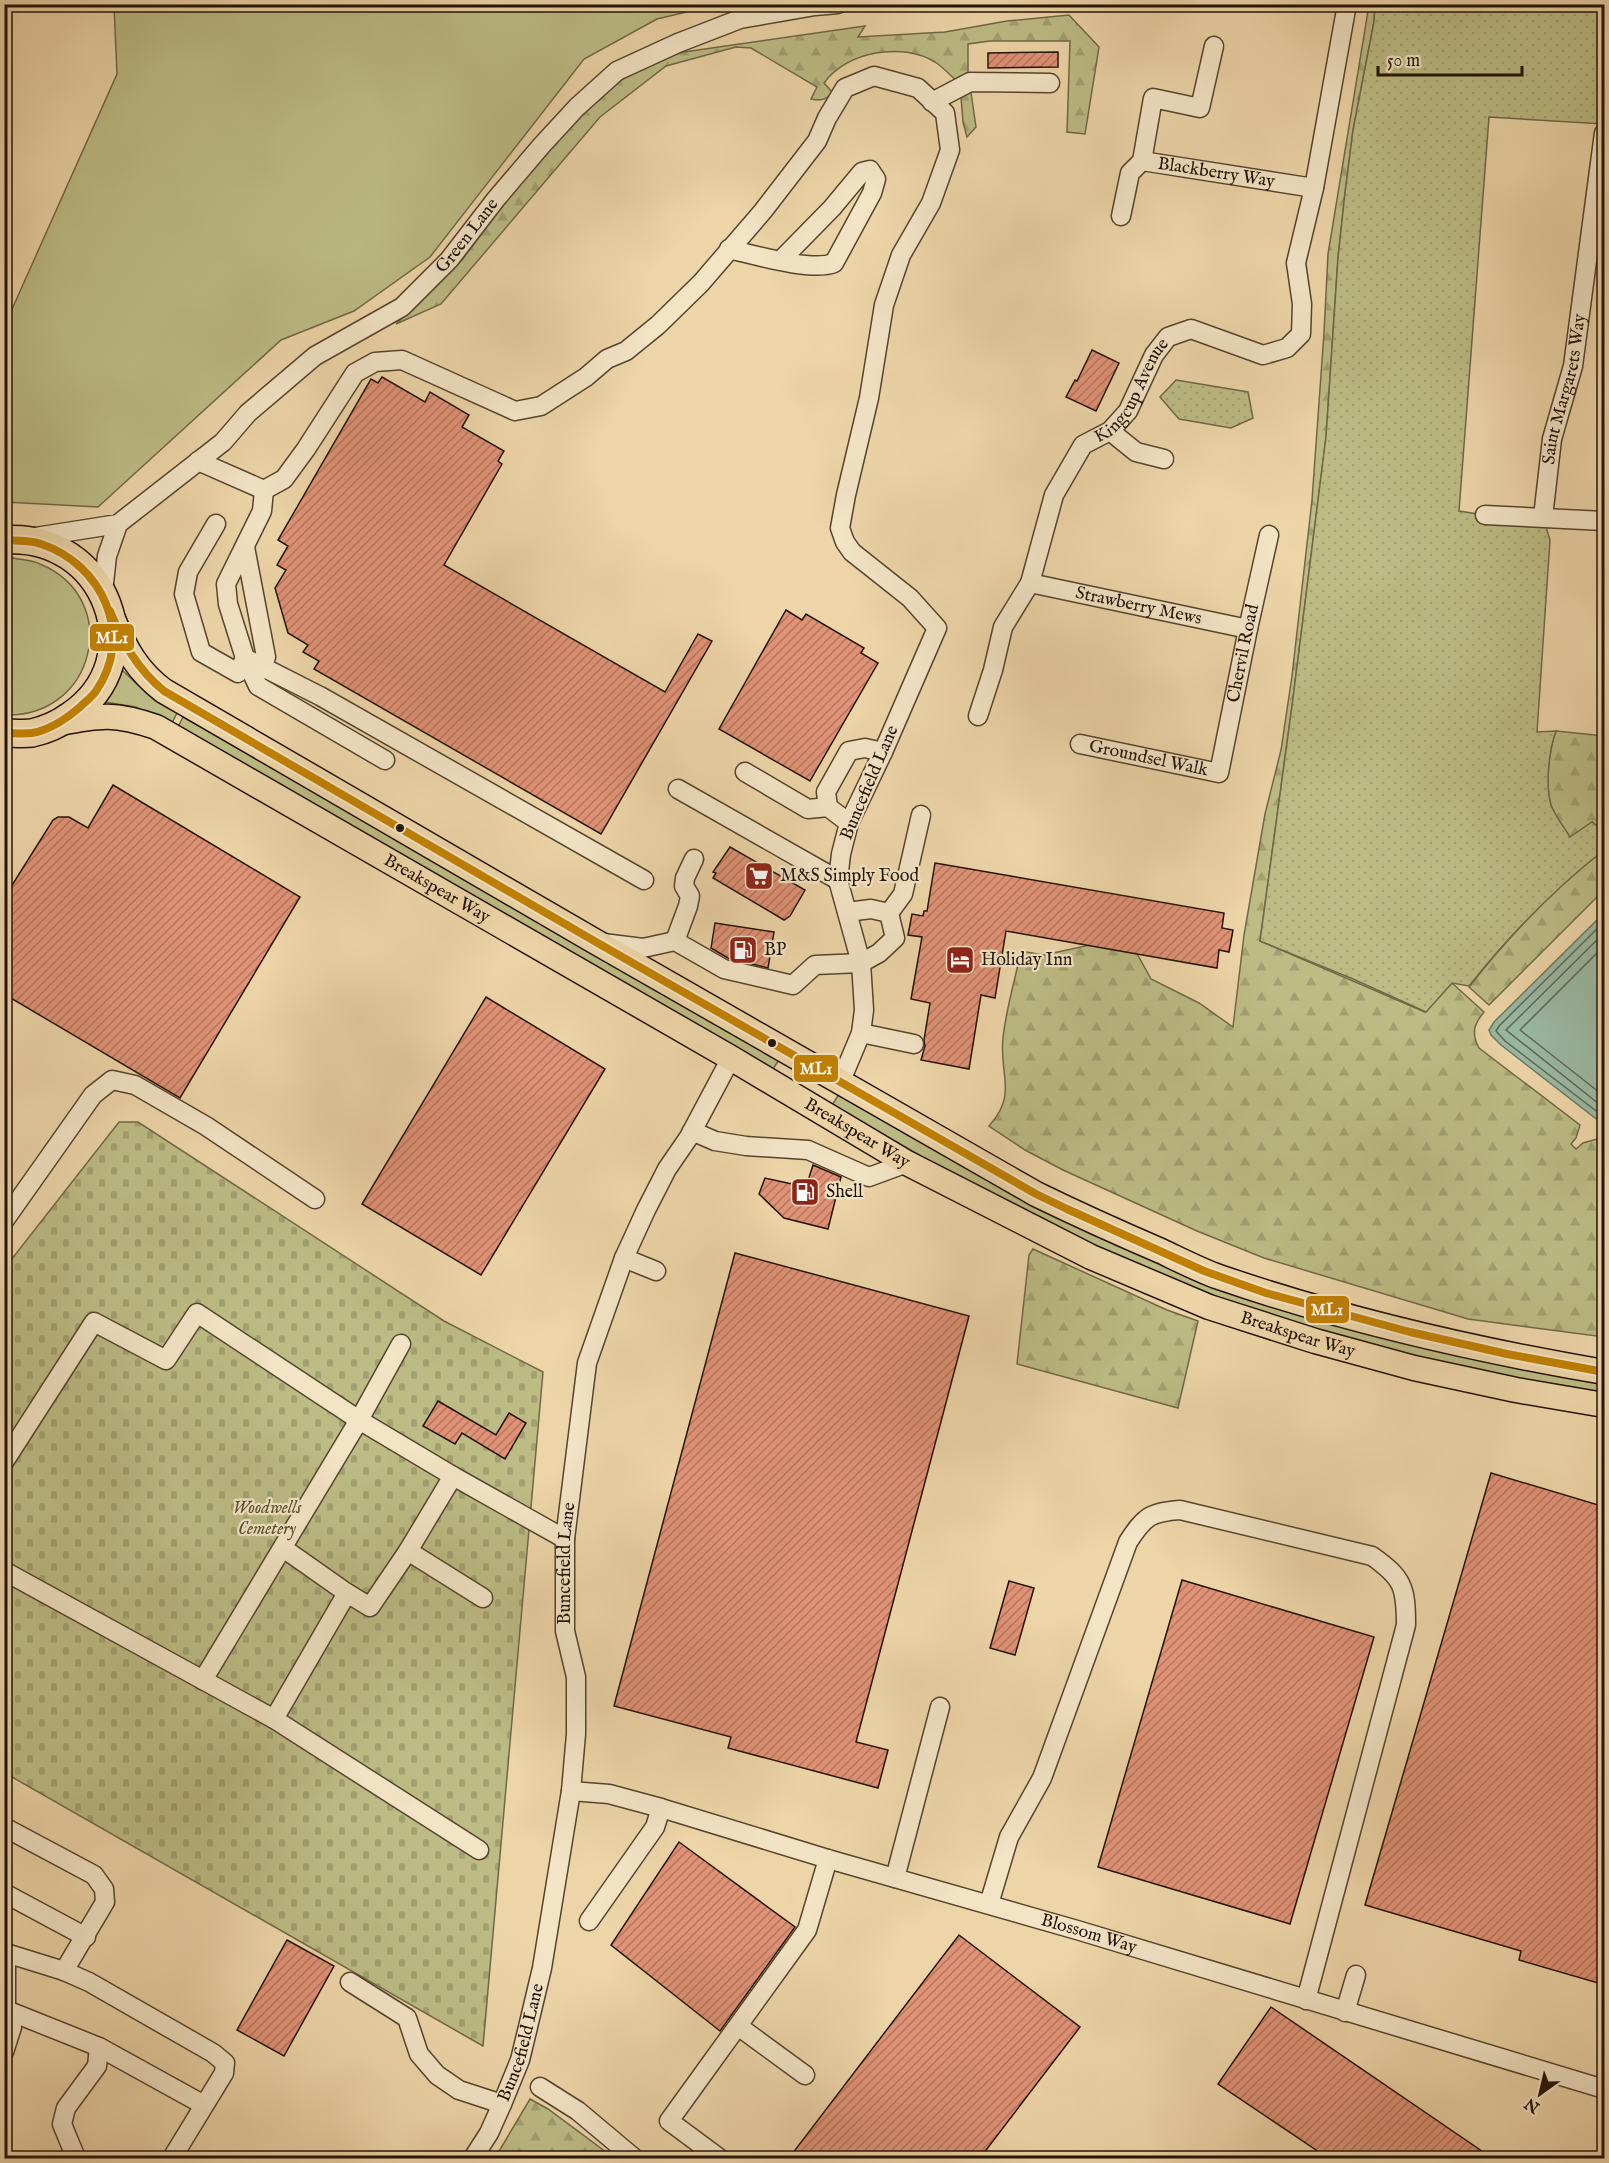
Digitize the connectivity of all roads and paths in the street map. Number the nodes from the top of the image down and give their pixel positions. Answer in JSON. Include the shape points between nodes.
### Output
{"nodes":[{"id":1,"x":838,"y":4,"type":"edge"},
{"id":2,"x":1347,"y":4,"type":"edge"},
{"id":3,"x":1214,"y":46,"type":"dead end"},
{"id":4,"x":1050,"y":82,"type":"dead end"},
{"id":5,"x":933,"y":102,"type":"junction"},
{"id":6,"x":1605,"y":133,"type":"edge"},
{"id":7,"x":1603,"y":154,"type":"edge"},
{"id":8,"x":1142,"y":161,"type":"junction"},
{"id":9,"x":1314,"y":188,"type":"junction"},
{"id":10,"x":1121,"y":216,"type":"dead end"},
{"id":11,"x":729,"y":249,"type":"junction"},
{"id":12,"x":780,"y":261,"type":"junction"},
{"id":13,"x":1110,"y":431,"type":"junction"},
{"id":14,"x":1164,"y":459,"type":"dead end"},
{"id":15,"x":198,"y":461,"type":"junction"},
{"id":16,"x":264,"y":490,"type":"junction"},
{"id":17,"x":1485,"y":515,"type":"dead end"},
{"id":18,"x":1543,"y":517,"type":"junction"},
{"id":19,"x":1605,"y":521,"type":"edge"},
{"id":20,"x":118,"y":524,"type":"junction"},
{"id":21,"x":216,"y":524,"type":"dead end"},
{"id":22,"x":1269,"y":535,"type":"dead end"},
{"id":23,"x":13,"y":539,"type":"edge"},
{"id":24,"x":245,"y":547,"type":"junction"},
{"id":25,"x":1030,"y":583,"type":"junction"},
{"id":26,"x":106,"y":601,"type":"junction"},
{"id":27,"x":1248,"y":628,"type":"junction"},
{"id":28,"x":245,"y":658,"type":"junction"},
{"id":29,"x":263,"y":666,"type":"junction"},
{"id":30,"x":978,"y":716,"type":"dead end"},
{"id":31,"x":60,"y":723,"type":"junction"},
{"id":32,"x":4,"y":733,"type":"edge"},
{"id":33,"x":1080,"y":744,"type":"dead end"},
{"id":34,"x":883,"y":752,"type":"junction"},
{"id":35,"x":385,"y":760,"type":"dead end"},
{"id":36,"x":745,"y":772,"type":"dead end"},
{"id":37,"x":1219,"y":773,"type":"joint"},
{"id":38,"x":678,"y":789,"type":"dead end"},
{"id":39,"x":828,"y":807,"type":"junction"},
{"id":40,"x":921,"y":815,"type":"dead end"},
{"id":41,"x":849,"y":823,"type":"junction"},
{"id":42,"x":694,"y":859,"type":"dead end"},
{"id":43,"x":644,"y":880,"type":"dead end"},
{"id":44,"x":838,"y":880,"type":"junction"},
{"id":45,"x":847,"y":912,"type":"junction"},
{"id":46,"x":889,"y":913,"type":"junction"},
{"id":47,"x":675,"y":941,"type":"junction"},
{"id":48,"x":596,"y":942,"type":"junction"},
{"id":49,"x":861,"y":963,"type":"junction"},
{"id":50,"x":861,"y":1033,"type":"junction"},
{"id":51,"x":914,"y":1044,"type":"dead end"},
{"id":52,"x":732,"y":1058,"type":"junction"},
{"id":53,"x":840,"y":1083,"type":"junction"},
{"id":54,"x":692,"y":1131,"type":"junction"},
{"id":55,"x":907,"y":1163,"type":"junction"},
{"id":56,"x":315,"y":1199,"type":"dead end"},
{"id":57,"x":4,"y":1221,"type":"edge"},
{"id":58,"x":624,"y":1258,"type":"junction"},
{"id":59,"x":656,"y":1271,"type":"dead end"},
{"id":60,"x":401,"y":1344,"type":"dead end"},
{"id":61,"x":1605,"y":1372,"type":"edge"},
{"id":62,"x":1605,"y":1406,"type":"edge"},
{"id":63,"x":359,"y":1420,"type":"junction"},
{"id":64,"x":4,"y":1462,"type":"edge"},
{"id":65,"x":453,"y":1476,"type":"junction"},
{"id":66,"x":565,"y":1539,"type":"junction"},
{"id":67,"x":283,"y":1548,"type":"junction"},
{"id":68,"x":408,"y":1551,"type":"junction"},
{"id":69,"x":4,"y":1571,"type":"edge"},
{"id":70,"x":347,"y":1593,"type":"junction"},
{"id":71,"x":483,"y":1598,"type":"dead end"},
{"id":72,"x":203,"y":1680,"type":"junction"},
{"id":73,"x":940,"y":1707,"type":"dead end"},
{"id":74,"x":274,"y":1719,"type":"junction"},
{"id":75,"x":571,"y":1791,"type":"junction"},
{"id":76,"x":661,"y":1808,"type":"junction"},
{"id":77,"x":4,"y":1827,"type":"edge"},
{"id":78,"x":479,"y":1850,"type":"dead end"},
{"id":79,"x":828,"y":1859,"type":"junction"},
{"id":80,"x":895,"y":1878,"type":"junction"},
{"id":81,"x":4,"y":1893,"type":"edge"},
{"id":82,"x":989,"y":1904,"type":"junction"},
{"id":83,"x":589,"y":1921,"type":"dead end"},
{"id":84,"x":86,"y":1936,"type":"junction"},
{"id":85,"x":5,"y":1952,"type":"edge"},
{"id":86,"x":64,"y":1971,"type":"junction"},
{"id":87,"x":1356,"y":1974,"type":"dead end"},
{"id":88,"x":350,"y":1982,"type":"dead end"},
{"id":89,"x":1306,"y":2000,"type":"junction"},
{"id":90,"x":5,"y":2010,"type":"edge"},
{"id":91,"x":1345,"y":2012,"type":"junction"},
{"id":92,"x":738,"y":2025,"type":"junction"},
{"id":93,"x":99,"y":2047,"type":"junction"},
{"id":94,"x":4,"y":2052,"type":"edge"},
{"id":95,"x":805,"y":2075,"type":"dead end"},
{"id":96,"x":540,"y":2087,"type":"dead end"},
{"id":97,"x":1605,"y":2089,"type":"edge"},
{"id":98,"x":502,"y":2104,"type":"junction"},
{"id":99,"x":204,"y":2105,"type":"junction"},
{"id":100,"x":76,"y":2158,"type":"edge"},
{"id":101,"x":172,"y":2158,"type":"edge"},
{"id":102,"x":473,"y":2158,"type":"edge"},
{"id":103,"x":634,"y":2158,"type":"edge"},
{"id":104,"x":719,"y":2158,"type":"edge"}],
"edges":[{"from":1,"to":15,"type":"street","name":"Green Lane","via":[[740,19],[617,71],[542,145],[449,260],[402,307],[315,356]]},
{"from":2,"to":9,"type":"street","name":"Kingcup Avenue"},
{"from":3,"to":8,"type":"street","via":[[1200,108],[1153,98]]},
{"from":4,"to":5,"type":"street","via":[[970,82]]},
{"from":5,"to":11,"type":"street","via":[[918,88],[874,76],[845,88],[817,141]]},
{"from":5,"to":34,"type":"street","name":"Buncefield Lane","via":[[945,113],[950,150],[930,203],[901,255],[884,305],[869,398],[840,528],[852,552],[910,598],[937,628]]},
{"from":6,"to":7,"type":"street","name":"Saint Margarets Way"},
{"from":7,"to":18,"type":"street","name":"Saint Margarets Way","via":[[1573,366],[1552,439]]},
{"from":8,"to":9,"type":"street","name":"Blackberry Way"},
{"from":8,"to":10,"type":"street","name":"Blackberry Way","via":[[1130,173]]},
{"from":9,"to":13,"type":"street","name":"Kingcup Avenue","via":[[1296,263],[1302,304],[1301,334],[1287,348],[1263,355],[1191,329],[1168,337],[1154,355],[1128,411]]},
{"from":11,"to":12,"type":"street"},
{"from":11,"to":16,"type":"street","via":[[658,325],[626,351],[607,359],[541,406],[515,411],[402,360],[375,362],[355,373],[284,479]]},
{"from":12,"to":12,"type":"street","via":[[862,172],[870,170],[876,179],[872,193],[834,263],[825,267]]},
{"from":13,"to":14,"type":"street","via":[[1136,452]]},
{"from":13,"to":25,"type":"street","name":"Kingcup Avenue","via":[[1083,445],[1054,495]]},
{"from":15,"to":16,"type":"street"},
{"from":15,"to":20,"type":"street","name":"Green Lane"},
{"from":16,"to":24,"type":"street","via":[[262,512]]},
{"from":17,"to":18,"type":"street"},
{"from":18,"to":19,"type":"street"},
{"from":20,"to":23,"type":"street","name":"Green Lane"},
{"from":20,"to":26,"type":"street","via":[[107,556]]},
{"from":21,"to":28,"type":"street","via":[[188,572],[184,594],[201,651],[238,673]]},
{"from":22,"to":27,"type":"street","name":"Chervil Road"},
{"from":23,"to":26,"type":"highway","via":[[54,546],[82,565]]},
{"from":24,"to":28,"type":"street","via":[[226,584],[228,604]]},
{"from":24,"to":29,"type":"street","via":[[266,657]]},
{"from":25,"to":27,"type":"street","name":"Strawberry Mews"},
{"from":25,"to":30,"type":"street","name":"Kingcup Avenue","via":[[1003,627]]},
{"from":26,"to":31,"type":"highway","via":[[114,637],[110,664],[99,688],[82,708]]},
{"from":26,"to":48,"type":"main road","name":"Breakspear Way","via":[[131,658],[164,691]]},
{"from":27,"to":37,"type":"street","name":"Chervil Road"},
{"from":28,"to":29,"type":"street"},
{"from":28,"to":35,"type":"street","via":[[258,686]]},
{"from":29,"to":43,"type":"street"},
{"from":31,"to":32,"type":"highway","via":[[32,733]]},
{"from":31,"to":52,"type":"main road","name":"Breakspear Way","via":[[112,716],[156,727]]},
{"from":33,"to":37,"type":"street","name":"Groundsel Walk"},
{"from":34,"to":39,"type":"street","via":[[864,748],[849,751],[826,792]]},
{"from":34,"to":41,"type":"street","name":"Buncefield Lane"},
{"from":36,"to":39,"type":"street","via":[[808,809]]},
{"from":38,"to":44,"type":"street"},
{"from":39,"to":41,"type":"street"},
{"from":40,"to":46,"type":"street","via":[[903,894]]},
{"from":41,"to":44,"type":"street","name":"Buncefield Lane"},
{"from":42,"to":47,"type":"street","via":[[685,878],[684,886],[690,896],[688,906]]},
{"from":44,"to":45,"type":"street","name":"Buncefield Lane"},
{"from":45,"to":46,"type":"street","via":[[871,909]]},
{"from":45,"to":49,"type":"street","name":"Buncefield Lane"},
{"from":46,"to":49,"type":"street","via":[[895,938]]},
{"from":47,"to":48,"type":"street","via":[[643,948]]},
{"from":47,"to":49,"type":"street","via":[[724,969],[793,985],[815,965]]},
{"from":48,"to":53,"type":"main road","name":"Breakspear Way"},
{"from":49,"to":50,"type":"street","name":"Buncefield Lane"},
{"from":50,"to":51,"type":"street"},
{"from":50,"to":53,"type":"street","name":"Buncefield Lane"},
{"from":52,"to":54,"type":"street","name":"Buncefield Lane"},
{"from":52,"to":55,"type":"main road","name":"Breakspear Way"},
{"from":53,"to":61,"type":"main road","name":"Breakspear Way","via":[[1036,1194],[1218,1276],[1420,1334],[1521,1358]]},
{"from":54,"to":55,"type":"street","via":[[715,1141],[808,1150],[869,1178]]},
{"from":54,"to":58,"type":"street","name":"Buncefield Lane","via":[[667,1169]]},
{"from":55,"to":62,"type":"main road","name":"Breakspear Way","via":[[1091,1257],[1209,1307],[1413,1368]]},
{"from":56,"to":57,"type":"street","via":[[206,1126],[135,1085],[112,1080],[93,1095]]},
{"from":58,"to":59,"type":"street"},
{"from":58,"to":66,"type":"street","name":"Buncefield Lane","via":[[587,1363]]},
{"from":60,"to":63,"type":"street"},
{"from":63,"to":64,"type":"street","via":[[197,1313],[166,1360],[94,1322]]},
{"from":63,"to":65,"type":"street"},
{"from":63,"to":67,"type":"street"},
{"from":65,"to":66,"type":"street"},
{"from":65,"to":68,"type":"street"},
{"from":66,"to":75,"type":"street","name":"Buncefield Lane","via":[[565,1631],[576,1677]]},
{"from":67,"to":70,"type":"street"},
{"from":67,"to":72,"type":"street"},
{"from":68,"to":70,"type":"street","via":[[370,1607]]},
{"from":68,"to":71,"type":"street"},
{"from":69,"to":72,"type":"street"},
{"from":70,"to":74,"type":"street"},
{"from":72,"to":74,"type":"street"},
{"from":73,"to":80,"type":"street"},
{"from":74,"to":78,"type":"street"},
{"from":75,"to":76,"type":"street","name":"Blossom Way","via":[[609,1794]]},
{"from":75,"to":98,"type":"street","name":"Buncefield Lane","via":[[536,2000],[520,2060]]},
{"from":76,"to":79,"type":"street","name":"Blossom Way"},
{"from":76,"to":83,"type":"street","via":[[655,1827]]},
{"from":77,"to":84,"type":"street","via":[[94,1875],[104,1889],[105,1902]]},
{"from":79,"to":80,"type":"street","name":"Blossom Way"},
{"from":79,"to":92,"type":"street","via":[[807,1930]]},
{"from":80,"to":82,"type":"street","name":"Blossom Way"},
{"from":81,"to":84,"type":"street"},
{"from":82,"to":89,"type":"street","name":"Blossom Way"},
{"from":82,"to":89,"type":"street","via":[[1009,1838],[1042,1778],[1128,1542],[1140,1524],[1158,1512],[1180,1510],[1372,1556],[1395,1572],[1406,1598],[1406,1625]]},
{"from":84,"to":86,"type":"street"},
{"from":85,"to":86,"type":"street"},
{"from":85,"to":90,"type":"street"},
{"from":86,"to":99,"type":"street","via":[[225,2063],[224,2073]]},
{"from":87,"to":91,"type":"street"},
{"from":88,"to":98,"type":"street","via":[[407,2018],[419,2054],[437,2075],[459,2090]]},
{"from":89,"to":91,"type":"street","name":"Blossom Way"},
{"from":90,"to":93,"type":"street"},
{"from":90,"to":94,"type":"street","via":[[12,2027]]},
{"from":91,"to":97,"type":"street","name":"Blossom Way"},
{"from":92,"to":95,"type":"street"},
{"from":92,"to":104,"type":"street","via":[[669,2121]]},
{"from":93,"to":99,"type":"street"},
{"from":93,"to":100,"type":"street","via":[[97,2066],[66,2108],[62,2124]]},
{"from":96,"to":103,"type":"street","via":[[578,2111]]},
{"from":98,"to":102,"type":"street","name":"Buncefield Lane"},
{"from":99,"to":101,"type":"street"}]}
